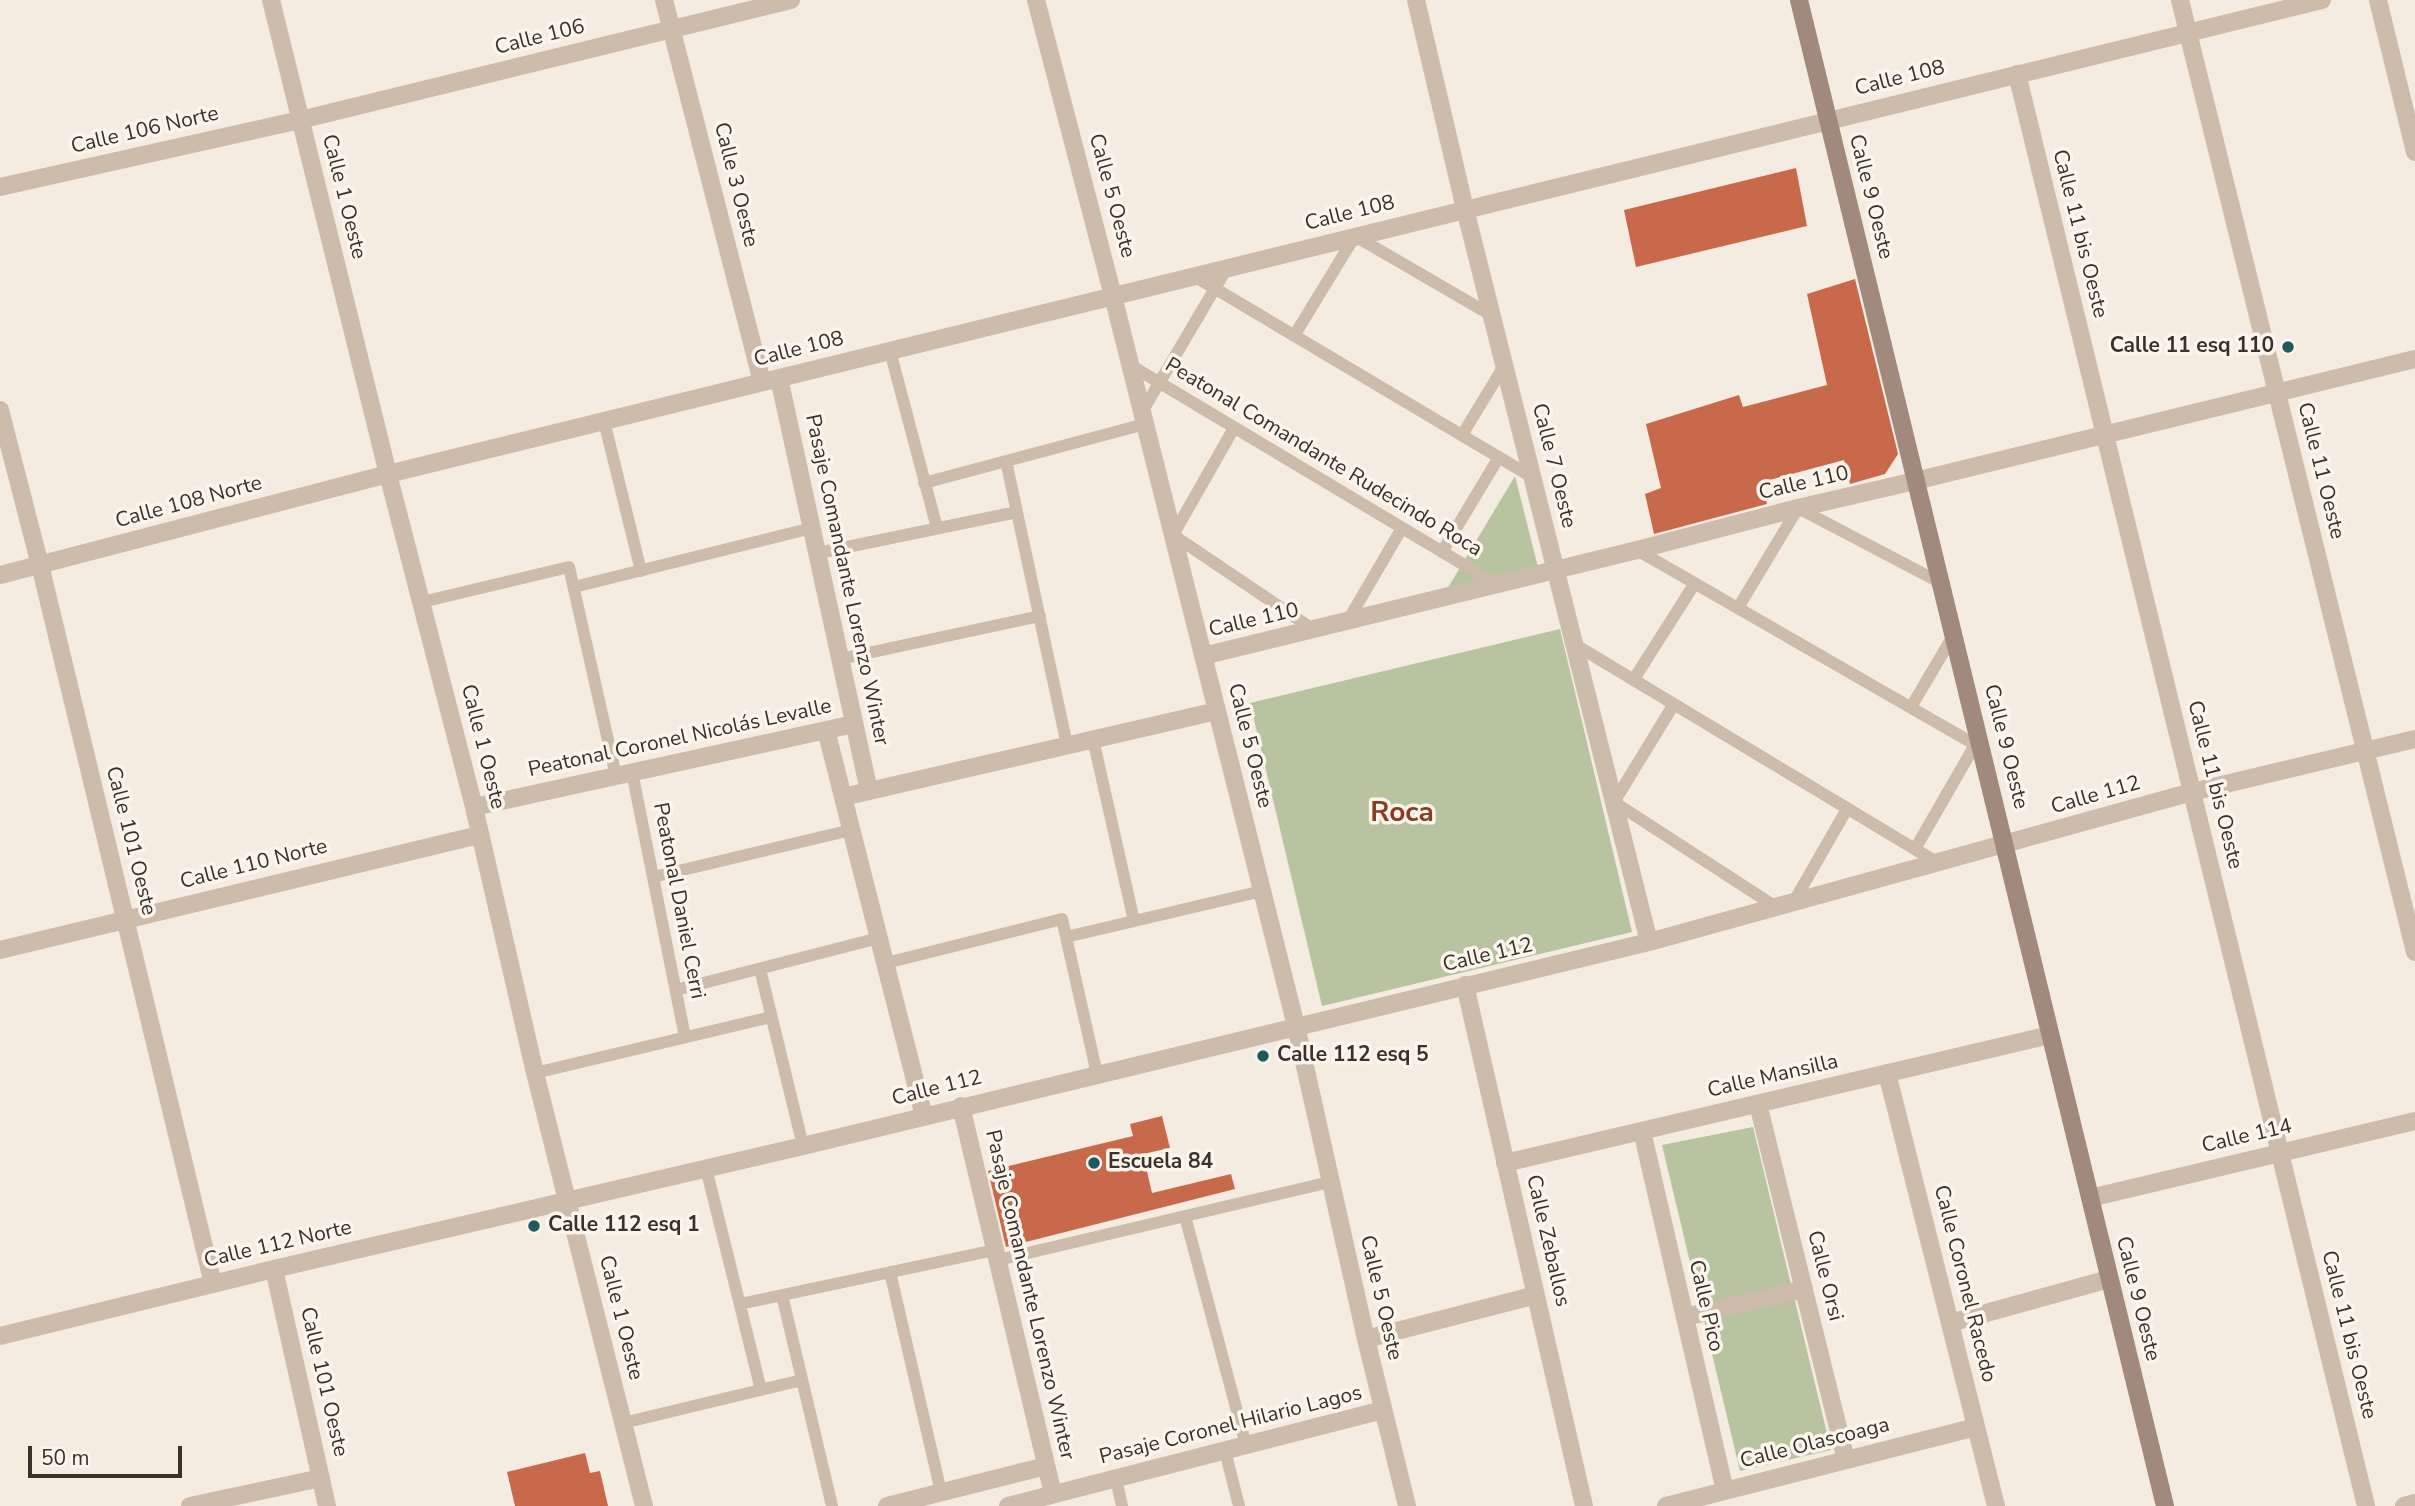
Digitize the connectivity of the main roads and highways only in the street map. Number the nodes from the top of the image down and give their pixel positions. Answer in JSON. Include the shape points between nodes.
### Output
{"nodes":[{"id":1,"x":1799,"y":0,"type":"edge"},
{"id":2,"x":2165,"y":1506,"type":"edge"}],
"edges":[{"from":1,"to":2,"type":"main road","name":"Calle 9 Oeste"}]}
